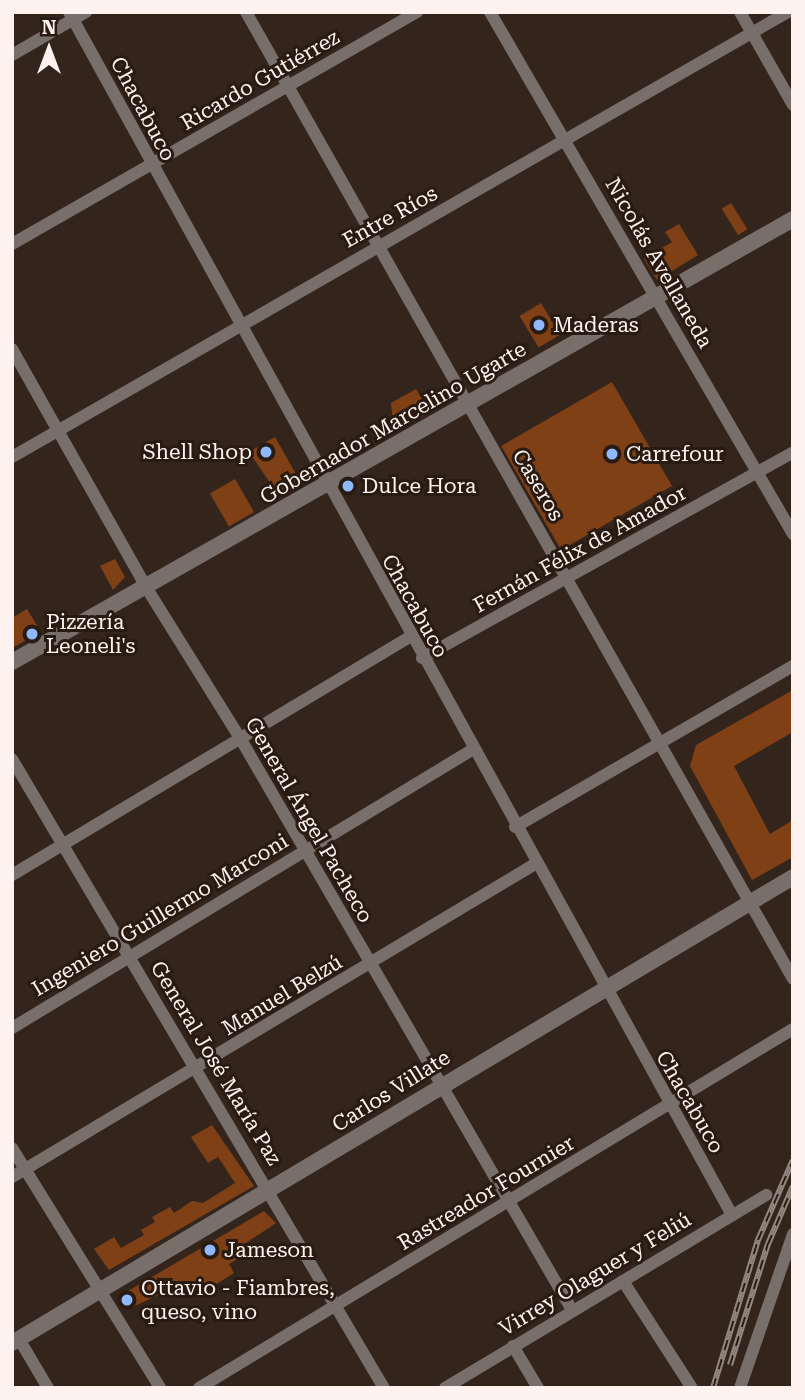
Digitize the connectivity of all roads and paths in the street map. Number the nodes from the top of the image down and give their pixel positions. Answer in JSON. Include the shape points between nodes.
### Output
{"nodes":[{"id":1,"x":86,"y":12,"type":"edge"},
{"id":2,"x":246,"y":12,"type":"edge"},
{"id":3,"x":417,"y":12,"type":"edge"},
{"id":4,"x":490,"y":12,"type":"edge"},
{"id":5,"x":740,"y":12,"type":"edge"},
{"id":6,"x":788,"y":12,"type":"edge"},
{"id":7,"x":71,"y":16,"type":"edge"},
{"id":8,"x":751,"y":34,"type":"junction"},
{"id":9,"x":12,"y":55,"type":"edge"},
{"id":10,"x":289,"y":86,"type":"junction"},
{"id":11,"x":793,"y":105,"type":"edge"},
{"id":12,"x":567,"y":139,"type":"junction"},
{"id":13,"x":151,"y":164,"type":"junction"},
{"id":14,"x":793,"y":219,"type":"edge"},
{"id":15,"x":12,"y":244,"type":"edge"},
{"id":16,"x":376,"y":247,"type":"junction"},
{"id":17,"x":656,"y":297,"type":"junction"},
{"id":18,"x":239,"y":324,"type":"junction"},
{"id":19,"x":12,"y":349,"type":"edge"},
{"id":20,"x":468,"y":405,"type":"junction"},
{"id":21,"x":58,"y":430,"type":"junction"},
{"id":22,"x":793,"y":452,"type":"edge"},
{"id":23,"x":12,"y":457,"type":"edge"},
{"id":24,"x":757,"y":472,"type":"junction"},
{"id":25,"x":327,"y":484,"type":"junction"},
{"id":26,"x":793,"y":534,"type":"edge"},
{"id":27,"x":570,"y":578,"type":"junction"},
{"id":28,"x":146,"y":587,"type":"junction"},
{"id":29,"x":410,"y":637,"type":"junction"},
{"id":30,"x":422,"y":657,"type":"junction"},
{"id":31,"x":12,"y":662,"type":"edge"},
{"id":32,"x":793,"y":666,"type":"edge"},
{"id":33,"x":240,"y":738,"type":"junction"},
{"id":34,"x":657,"y":740,"type":"junction"},
{"id":35,"x":472,"y":750,"type":"junction"},
{"id":36,"x":12,"y":759,"type":"edge"},
{"id":37,"x":515,"y":827,"type":"junction"},
{"id":38,"x":63,"y":844,"type":"junction"},
{"id":39,"x":304,"y":849,"type":"junction"},
{"id":40,"x":535,"y":864,"type":"junction"},
{"id":41,"x":12,"y":875,"type":"edge"},
{"id":42,"x":793,"y":877,"type":"edge"},
{"id":43,"x":747,"y":902,"type":"junction"},
{"id":44,"x":130,"y":956,"type":"junction"},
{"id":45,"x":371,"y":964,"type":"junction"},
{"id":46,"x":793,"y":979,"type":"edge"},
{"id":47,"x":604,"y":990,"type":"junction"},
{"id":48,"x":12,"y":1028,"type":"edge"},
{"id":49,"x":793,"y":1029,"type":"edge"},
{"id":50,"x":196,"y":1069,"type":"junction"},
{"id":51,"x":441,"y":1085,"type":"junction"},
{"id":52,"x":670,"y":1104,"type":"junction"},
{"id":53,"x":12,"y":1148,"type":"edge"},
{"id":54,"x":25,"y":1169,"type":"junction"},
{"id":55,"x":12,"y":1177,"type":"edge"},
{"id":56,"x":269,"y":1190,"type":"junction"},
{"id":57,"x":766,"y":1195,"type":"dead end"},
{"id":58,"x":509,"y":1202,"type":"junction"},
{"id":59,"x":732,"y":1215,"type":"junction"},
{"id":60,"x":793,"y":1234,"type":"edge"},
{"id":61,"x":624,"y":1281,"type":"junction"},
{"id":62,"x":97,"y":1289,"type":"junction"},
{"id":63,"x":337,"y":1307,"type":"junction"},
{"id":64,"x":572,"y":1310,"type":"junction"},
{"id":65,"x":16,"y":1341,"type":"edge"},
{"id":66,"x":513,"y":1346,"type":"junction"},
{"id":67,"x":48,"y":1388,"type":"edge"},
{"id":68,"x":160,"y":1388,"type":"edge"},
{"id":69,"x":199,"y":1388,"type":"edge"},
{"id":70,"x":384,"y":1388,"type":"edge"},
{"id":71,"x":445,"y":1388,"type":"edge"},
{"id":72,"x":538,"y":1388,"type":"edge"},
{"id":73,"x":692,"y":1388,"type":"edge"},
{"id":74,"x":740,"y":1388,"type":"edge"}],
"edges":[{"from":1,"to":7,"type":"street"},
{"from":2,"to":10,"type":"street","name":"Caseros"},
{"from":3,"to":10,"type":"street","name":"Ricardo Gutiérrez"},
{"from":4,"to":12,"type":"street","name":"Nicolás Avellaneda"},
{"from":5,"to":8,"type":"street"},
{"from":6,"to":8,"type":"street","name":"Entre Ríos"},
{"from":7,"to":9,"type":"street"},
{"from":7,"to":13,"type":"street","name":"Chacabuco"},
{"from":8,"to":11,"type":"street"},
{"from":8,"to":12,"type":"street","name":"Entre Ríos"},
{"from":10,"to":13,"type":"street","name":"Ricardo Gutiérrez"},
{"from":10,"to":16,"type":"street","name":"Caseros"},
{"from":12,"to":16,"type":"street","name":"Entre Ríos"},
{"from":12,"to":17,"type":"street","name":"Nicolás Avellaneda"},
{"from":13,"to":15,"type":"street","name":"Ricardo Gutiérrez"},
{"from":13,"to":18,"type":"street","name":"Chacabuco"},
{"from":14,"to":17,"type":"street","name":"Gobernador Marcelino Ugarte"},
{"from":16,"to":18,"type":"street","name":"Entre Ríos"},
{"from":16,"to":20,"type":"street","name":"Caseros"},
{"from":17,"to":20,"type":"street","name":"Gobernador Marcelino Ugarte"},
{"from":17,"to":24,"type":"street","name":"Nicolás Avellaneda"},
{"from":18,"to":21,"type":"street","name":"Entre Ríos"},
{"from":18,"to":25,"type":"street","name":"Chacabuco"},
{"from":19,"to":21,"type":"street","name":"General Ángel Pacheco"},
{"from":20,"to":25,"type":"street","name":"Gobernador Marcelino Ugarte"},
{"from":20,"to":27,"type":"street","name":"Caseros"},
{"from":21,"to":23,"type":"street","name":"Entre Ríos"},
{"from":21,"to":28,"type":"street","name":"General Ángel Pacheco"},
{"from":22,"to":24,"type":"street","name":"Fernán Félix de Amador"},
{"from":24,"to":26,"type":"street","name":"Nicolás Avellaneda"},
{"from":24,"to":27,"type":"street","name":"Fernán Félix de Amador"},
{"from":25,"to":28,"type":"street","name":"Gobernador Marcelino Ugarte"},
{"from":25,"to":29,"type":"street","name":"Chacabuco"},
{"from":27,"to":30,"type":"street","name":"Fernán Félix de Amador"},
{"from":27,"to":34,"type":"street","name":"Caseros"},
{"from":28,"to":31,"type":"street","name":"Gobernador Marcelino Ugarte"},
{"from":28,"to":33,"type":"street","name":"General Ángel Pacheco"},
{"from":29,"to":30,"type":"street","name":"Chacabuco"},
{"from":29,"to":33,"type":"street"},
{"from":30,"to":35,"type":"street","name":"Chacabuco"},
{"from":32,"to":34,"type":"street"},
{"from":33,"to":38,"type":"street"},
{"from":33,"to":39,"type":"street","name":"General Ángel Pacheco"},
{"from":34,"to":37,"type":"street"},
{"from":34,"to":43,"type":"street","name":"Caseros"},
{"from":35,"to":37,"type":"street","name":"Chacabuco"},
{"from":35,"to":39,"type":"street","name":"Ingeniero Guillermo Marconi"},
{"from":36,"to":38,"type":"street","name":"General José María Paz"},
{"from":37,"to":40,"type":"street","name":"Chacabuco"},
{"from":38,"to":41,"type":"street"},
{"from":38,"to":44,"type":"street","name":"General José María Paz"},
{"from":39,"to":44,"type":"street","name":"Ingeniero Guillermo Marconi"},
{"from":39,"to":45,"type":"street","name":"General Ángel Pacheco"},
{"from":40,"to":45,"type":"street","name":"Manuel Belzú"},
{"from":40,"to":47,"type":"street","name":"Chacabuco"},
{"from":42,"to":43,"type":"street","name":"Carlos Villate"},
{"from":43,"to":46,"type":"street","name":"Caseros"},
{"from":43,"to":47,"type":"street","name":"Carlos Villate"},
{"from":44,"to":48,"type":"street","name":"Ingeniero Guillermo Marconi"},
{"from":44,"to":50,"type":"street","name":"General José María Paz"},
{"from":45,"to":50,"type":"street","name":"Manuel Belzú"},
{"from":45,"to":51,"type":"street","name":"General Ángel Pacheco"},
{"from":47,"to":51,"type":"street","name":"Carlos Villate"},
{"from":47,"to":52,"type":"street","name":"Chacabuco"},
{"from":49,"to":52,"type":"street","name":"Rastreador Fournier"},
{"from":50,"to":54,"type":"street","name":"Manuel Belzú"},
{"from":50,"to":56,"type":"street","name":"General José María Paz"},
{"from":51,"to":56,"type":"street","name":"Carlos Villate"},
{"from":51,"to":58,"type":"street","name":"General Ángel Pacheco"},
{"from":52,"to":58,"type":"street","name":"Rastreador Fournier"},
{"from":52,"to":59,"type":"street","name":"Chacabuco"},
{"from":53,"to":54,"type":"street"},
{"from":54,"to":55,"type":"street","name":"Manuel Belzú"},
{"from":54,"to":62,"type":"street"},
{"from":56,"to":62,"type":"street","name":"Carlos Villate"},
{"from":56,"to":63,"type":"street","name":"General José María Paz"},
{"from":57,"to":59,"type":"street","name":"Virrey Olaguer y Feliú"},
{"from":58,"to":63,"type":"street","name":"Rastreador Fournier"},
{"from":58,"to":64,"type":"street","name":"General Ángel Pacheco"},
{"from":59,"to":61,"type":"street","name":"Virrey Olaguer y Feliú"},
{"from":60,"to":74,"type":"street"},
{"from":61,"to":64,"type":"street","name":"Virrey Olaguer y Feliú"},
{"from":61,"to":73,"type":"street"},
{"from":62,"to":65,"type":"street","name":"Carlos Villate"},
{"from":62,"to":68,"type":"street"},
{"from":63,"to":69,"type":"street","name":"Rastreador Fournier"},
{"from":63,"to":70,"type":"street","name":"General José María Paz"},
{"from":64,"to":66,"type":"street","name":"Virrey Olaguer y Feliú"},
{"from":65,"to":67,"type":"street"},
{"from":66,"to":71,"type":"street","name":"Virrey Olaguer y Feliú"},
{"from":66,"to":72,"type":"street"}]}
